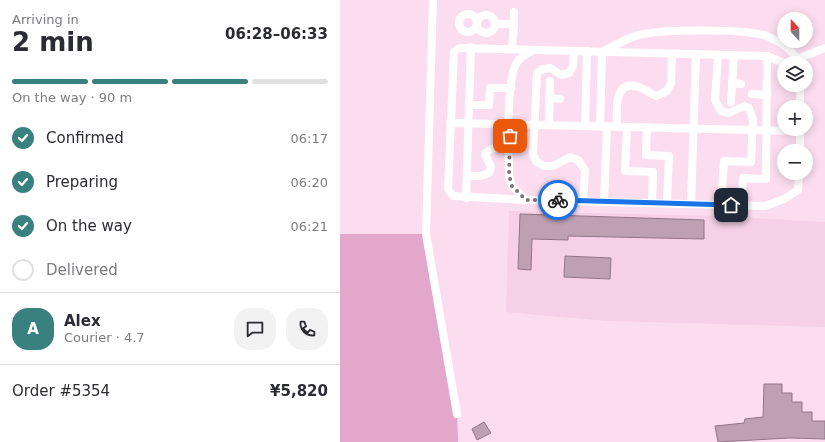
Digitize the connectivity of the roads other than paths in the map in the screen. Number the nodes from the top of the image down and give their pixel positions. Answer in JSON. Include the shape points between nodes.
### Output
{"nodes":[{"id":1,"x":432,"y":0,"type":"edge"},
{"id":2,"x":514,"y":12,"type":"dead end"},
{"id":3,"x":477,"y":24,"type":"junction"},
{"id":4,"x":495,"y":24,"type":"junction"},
{"id":5,"x":514,"y":24,"type":"junction"},
{"id":6,"x":468,"y":32,"type":"junction"},
{"id":7,"x":469,"y":47,"type":"junction"},
{"id":8,"x":825,"y":48,"type":"edge"},
{"id":9,"x":512,"y":49,"type":"junction"},
{"id":10,"x":533,"y":50,"type":"junction"},
{"id":11,"x":574,"y":51,"type":"junction"},
{"id":12,"x":588,"y":51,"type":"junction"},
{"id":13,"x":602,"y":52,"type":"junction"},
{"id":14,"x":672,"y":54,"type":"junction"},
{"id":15,"x":696,"y":54,"type":"junction"},
{"id":16,"x":718,"y":55,"type":"junction"},
{"id":17,"x":734,"y":55,"type":"junction"},
{"id":18,"x":767,"y":56,"type":"junction"},
{"id":19,"x":794,"y":56,"type":"edge"},
{"id":20,"x":808,"y":56,"type":"edge"},
{"id":21,"x":777,"y":60,"type":"edge"},
{"id":22,"x":550,"y":81,"type":"dead end"},
{"id":23,"x":732,"y":84,"type":"junction"},
{"id":24,"x":741,"y":84,"type":"dead end"},
{"id":25,"x":511,"y":88,"type":"junction"},
{"id":26,"x":752,"y":94,"type":"dead end"},
{"id":27,"x":767,"y":95,"type":"junction"},
{"id":28,"x":549,"y":98,"type":"junction"},
{"id":29,"x":560,"y":99,"type":"dead end"},
{"id":30,"x":731,"y":102,"type":"dead end"},
{"id":31,"x":469,"y":105,"type":"junction"},
{"id":32,"x":450,"y":123,"type":"junction"},
{"id":33,"x":468,"y":123,"type":"junction"},
{"id":34,"x":510,"y":124,"type":"junction"},
{"id":35,"x":534,"y":124,"type":"junction"},
{"id":36,"x":549,"y":124,"type":"junction"},
{"id":37,"x":585,"y":125,"type":"junction"},
{"id":38,"x":604,"y":126,"type":"junction"},
{"id":39,"x":617,"y":126,"type":"junction"},
{"id":40,"x":627,"y":126,"type":"junction"},
{"id":41,"x":647,"y":127,"type":"junction"},
{"id":42,"x":693,"y":128,"type":"junction"},
{"id":43,"x":753,"y":130,"type":"junction"},
{"id":44,"x":766,"y":130,"type":"junction"},
{"id":45,"x":777,"y":130,"type":"edge"},
{"id":46,"x":509,"y":148,"type":"junction"},
{"id":47,"x":467,"y":176,"type":"junction"},
{"id":48,"x":799,"y":180,"type":"edge"},
{"id":49,"x":466,"y":198,"type":"junction"},
{"id":50,"x":526,"y":200,"type":"junction"},
{"id":51,"x":583,"y":201,"type":"junction"},
{"id":52,"x":604,"y":201,"type":"junction"},
{"id":53,"x":652,"y":203,"type":"junction"},
{"id":54,"x":667,"y":203,"type":"junction"},
{"id":55,"x":691,"y":204,"type":"junction"},
{"id":56,"x":721,"y":205,"type":"junction"},
{"id":57,"x":742,"y":206,"type":"junction"},
{"id":58,"x":457,"y":414,"type":"dead end"}],
"edges":[{"from":1,"to":58,"type":"lane","via":[[426,234]]},
{"from":2,"to":5,"type":"lane"},
{"from":3,"to":4,"type":"lane","via":[[478,29],[486,33],[491,31]]},
{"from":3,"to":4,"type":"lane","via":[[479,18],[488,15],[493,18]]},
{"from":3,"to":6,"type":"lane"},
{"from":3,"to":6,"type":"lane","via":[[471,15],[461,18],[460,26]]},
{"from":4,"to":5,"type":"lane"},
{"from":5,"to":9,"type":"lane"},
{"from":6,"to":7,"type":"lane"},
{"from":7,"to":9,"type":"lane"},
{"from":7,"to":31,"type":"lane"},
{"from":7,"to":32,"type":"lane","via":[[459,48],[454,52]]},
{"from":8,"to":20,"type":"lane"},
{"from":9,"to":10,"type":"lane"},
{"from":10,"to":11,"type":"lane"},
{"from":10,"to":25,"type":"lane","via":[[518,60],[512,73]]},
{"from":11,"to":12,"type":"lane"},
{"from":11,"to":35,"type":"lane","via":[[573,66],[569,74],[561,75],[550,68],[538,73]]},
{"from":12,"to":13,"type":"lane"},
{"from":12,"to":37,"type":"lane"},
{"from":13,"to":14,"type":"lane"},
{"from":13,"to":19,"type":"lane","via":[[643,34],[675,31],[769,36],[786,47]]},
{"from":13,"to":38,"type":"lane"},
{"from":14,"to":15,"type":"lane"},
{"from":14,"to":39,"type":"lane","via":[[671,83],[667,91],[656,96],[634,86],[626,87],[619,93]]},
{"from":15,"to":16,"type":"lane"},
{"from":15,"to":42,"type":"lane"},
{"from":16,"to":17,"type":"lane"},
{"from":16,"to":43,"type":"lane","via":[[715,100],[717,107],[729,113],[744,106],[749,108]]},
{"from":17,"to":18,"type":"lane"},
{"from":17,"to":23,"type":"lane"},
{"from":18,"to":21,"type":"lane"},
{"from":18,"to":27,"type":"lane"},
{"from":22,"to":28,"type":"lane"},
{"from":23,"to":24,"type":"lane"},
{"from":23,"to":30,"type":"lane"},
{"from":25,"to":31,"type":"lane","via":[[490,88],[489,105]]},
{"from":25,"to":34,"type":"lane"},
{"from":26,"to":27,"type":"lane"},
{"from":27,"to":44,"type":"lane"},
{"from":28,"to":29,"type":"lane"},
{"from":28,"to":36,"type":"lane"},
{"from":31,"to":33,"type":"lane"},
{"from":32,"to":33,"type":"lane"},
{"from":32,"to":49,"type":"lane","via":[[448,189],[454,196]]},
{"from":33,"to":34,"type":"lane"},
{"from":33,"to":47,"type":"lane"},
{"from":34,"to":35,"type":"lane"},
{"from":34,"to":46,"type":"lane"},
{"from":35,"to":36,"type":"lane"},
{"from":35,"to":51,"type":"lane","via":[[532,150],[537,162],[544,166],[553,166],[570,157],[578,160],[585,170]]},
{"from":36,"to":37,"type":"lane"},
{"from":37,"to":38,"type":"lane"},
{"from":38,"to":39,"type":"lane"},
{"from":38,"to":52,"type":"lane"},
{"from":39,"to":40,"type":"lane"},
{"from":40,"to":41,"type":"lane"},
{"from":40,"to":53,"type":"lane","via":[[625,171],[652,172]]},
{"from":41,"to":42,"type":"lane"},
{"from":41,"to":54,"type":"lane","via":[[646,155],[669,156]]},
{"from":42,"to":43,"type":"lane"},
{"from":42,"to":55,"type":"lane"},
{"from":43,"to":44,"type":"lane"},
{"from":43,"to":56,"type":"lane","via":[[751,162],[724,160]]},
{"from":44,"to":45,"type":"lane"},
{"from":44,"to":57,"type":"lane","via":[[766,179],[742,178]]},
{"from":46,"to":47,"type":"lane","via":[[489,149],[485,154],[491,167],[489,173],[482,176]]},
{"from":46,"to":50,"type":"lane","via":[[509,175],[512,186]]},
{"from":47,"to":49,"type":"lane"},
{"from":48,"to":57,"type":"lane","via":[[798,190],[784,199],[765,206]]},
{"from":49,"to":50,"type":"lane"},
{"from":50,"to":51,"type":"lane"},
{"from":51,"to":52,"type":"lane"},
{"from":52,"to":53,"type":"lane"},
{"from":53,"to":54,"type":"lane"},
{"from":54,"to":55,"type":"lane"},
{"from":55,"to":56,"type":"lane"},
{"from":56,"to":57,"type":"lane"}]}
